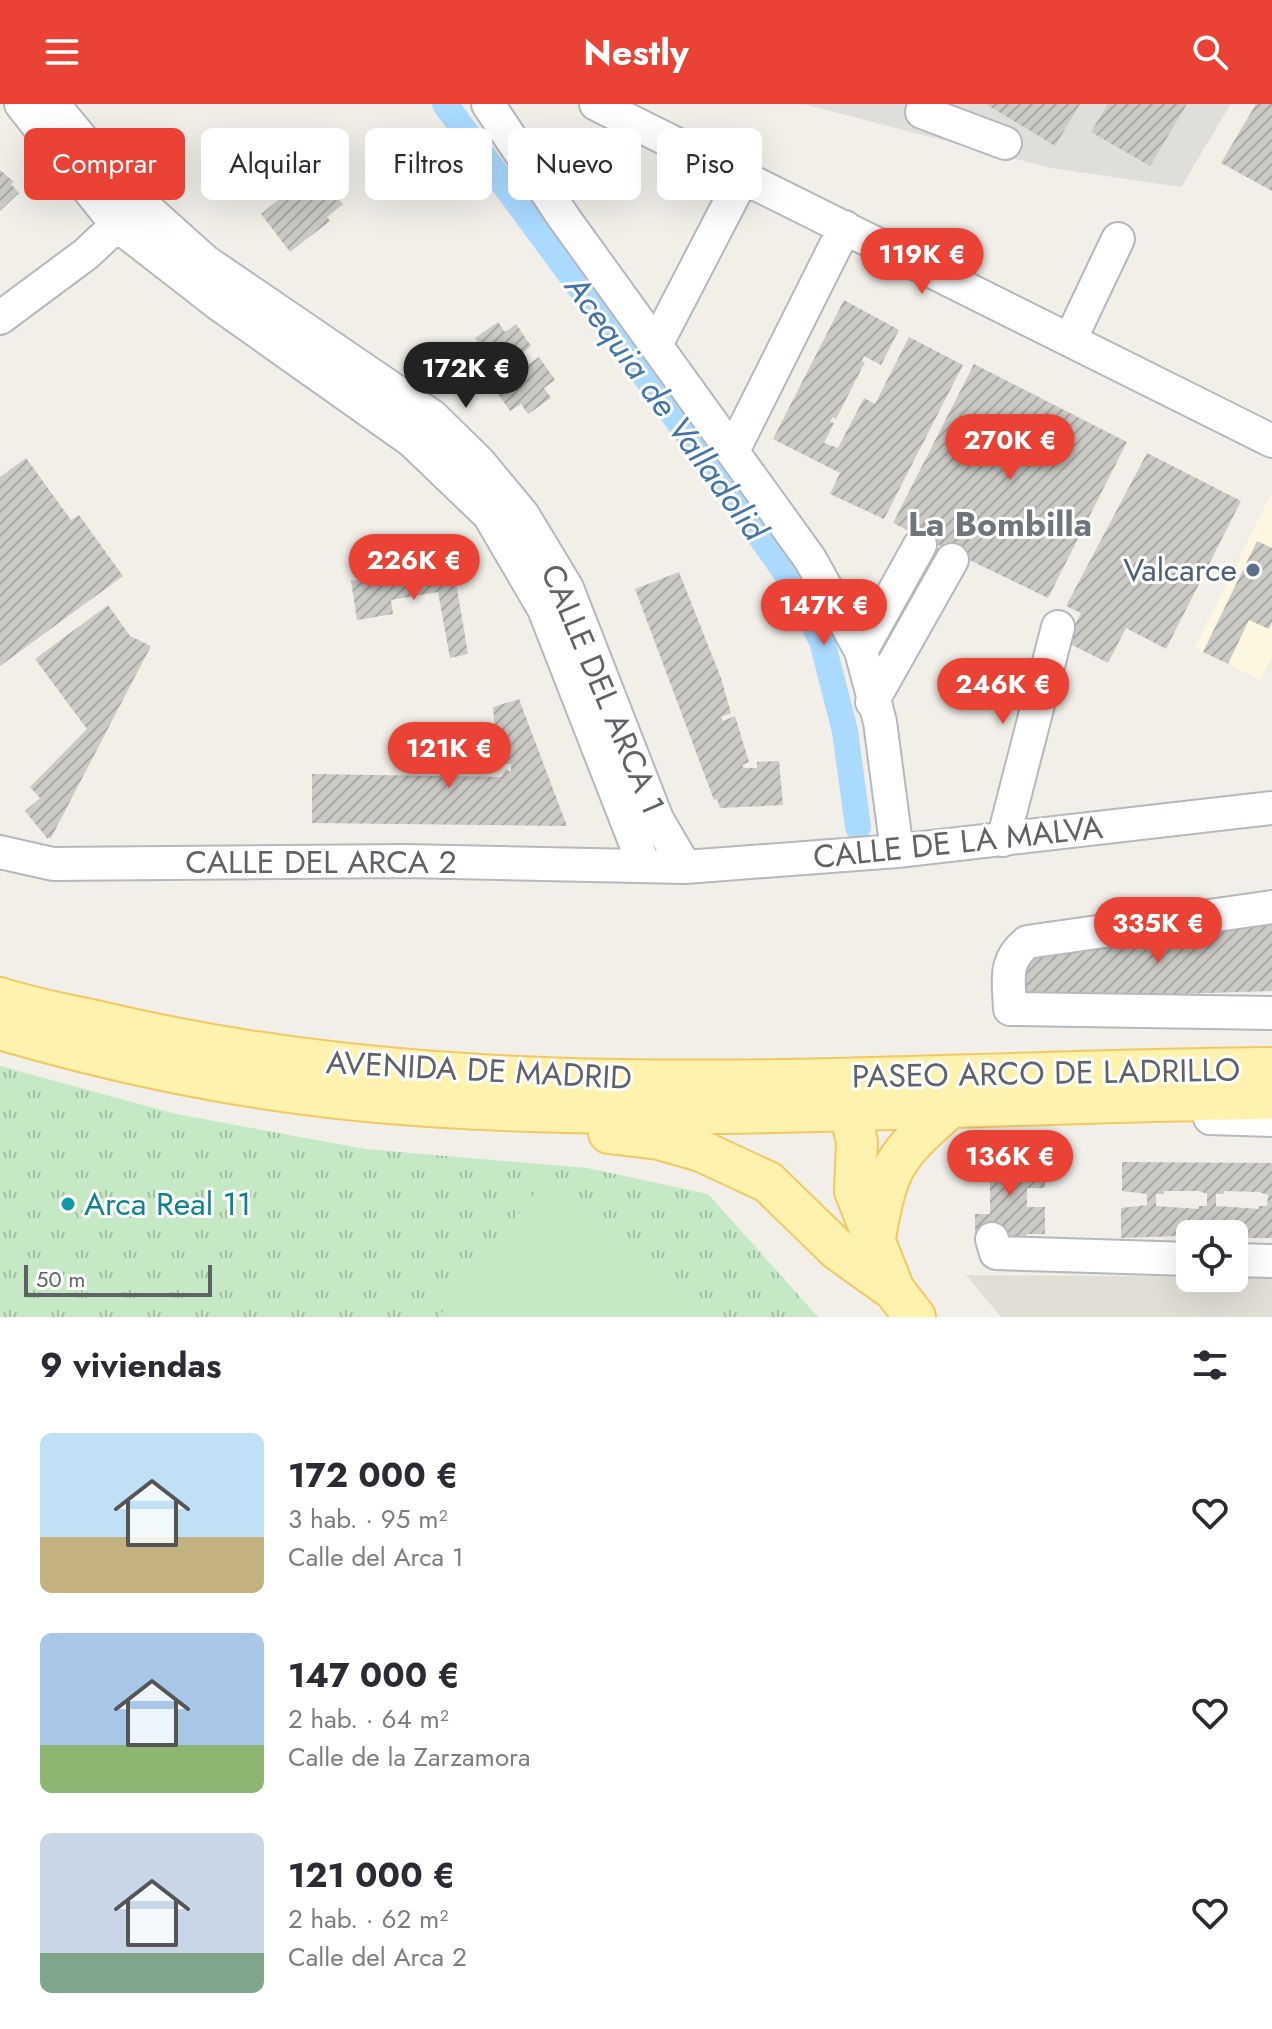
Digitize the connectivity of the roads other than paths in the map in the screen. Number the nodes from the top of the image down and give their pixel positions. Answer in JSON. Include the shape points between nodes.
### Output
{"nodes":[{"id":1,"x":21,"y":104,"type":"edge"},
{"id":2,"x":53,"y":104,"type":"edge"},
{"id":3,"x":488,"y":104,"type":"edge"},
{"id":4,"x":596,"y":104,"type":"edge"},
{"id":5,"x":916,"y":107,"type":"edge"},
{"id":6,"x":657,"y":134,"type":"edge"},
{"id":7,"x":1005,"y":143,"type":"dead end"},
{"id":8,"x":762,"y":186,"type":"edge"},
{"id":9,"x":731,"y":200,"type":"edge"},
{"id":10,"x":117,"y":225,"type":"junction"},
{"id":11,"x":845,"y":227,"type":"junction"},
{"id":12,"x":1118,"y":239,"type":"dead end"},
{"id":13,"x":0,"y":318,"type":"edge"},
{"id":14,"x":1071,"y":338,"type":"junction"},
{"id":15,"x":657,"y":343,"type":"junction"},
{"id":16,"x":1272,"y":441,"type":"edge"},
{"id":17,"x":734,"y":449,"type":"junction"},
{"id":18,"x":920,"y":545,"type":"dead end"},
{"id":19,"x":952,"y":560,"type":"dead end"},
{"id":20,"x":1058,"y":627,"type":"dead end"},
{"id":21,"x":861,"y":651,"type":"junction"},
{"id":22,"x":872,"y":702,"type":"junction"},
{"id":23,"x":1272,"y":808,"type":"edge"},
{"id":24,"x":1003,"y":840,"type":"junction"},
{"id":25,"x":897,"y":851,"type":"junction"},
{"id":26,"x":0,"y":852,"type":"edge"},
{"id":27,"x":644,"y":865,"type":"junction"},
{"id":28,"x":685,"y":867,"type":"junction"},
{"id":29,"x":1272,"y":907,"type":"edge"},
{"id":30,"x":0,"y":998,"type":"edge"},
{"id":31,"x":1272,"y":1013,"type":"edge"},
{"id":32,"x":0,"y":1029,"type":"edge"},
{"id":33,"x":1272,"y":1068,"type":"edge"},
{"id":34,"x":820,"y":1078,"type":"junction"},
{"id":35,"x":215,"y":1080,"type":"junction"},
{"id":36,"x":1272,"y":1099,"type":"edge"},
{"id":37,"x":1035,"y":1105,"type":"junction"},
{"id":38,"x":948,"y":1109,"type":"junction"},
{"id":39,"x":850,"y":1111,"type":"junction"},
{"id":40,"x":1272,"y":1120,"type":"edge"},
{"id":41,"x":875,"y":1237,"type":"junction"},
{"id":42,"x":992,"y":1239,"type":"dead end"},
{"id":43,"x":1176,"y":1259,"type":"edge"},
{"id":44,"x":1248,"y":1260,"type":"edge"},
{"id":45,"x":1272,"y":1261,"type":"edge"},
{"id":46,"x":904,"y":1304,"type":"edge"}],
"edges":[{"from":1,"to":10,"type":"street","name":"CALLE DEL ARCA 1"},
{"from":2,"to":28,"type":"street","name":"CALLE DEL ARCA 1","via":[[118,183],[205,261],[432,416],[523,515],[567,588],[657,819]]},
{"from":3,"to":15,"type":"street"},
{"from":4,"to":6,"type":"street"},
{"from":5,"to":7,"type":"street"},
{"from":8,"to":11,"type":"street"},
{"from":9,"to":15,"type":"street"},
{"from":10,"to":13,"type":"street"},
{"from":10,"to":27,"type":"street","name":"CALLE DEL ARCA 1","via":[[412,441],[489,515],[544,609]]},
{"from":11,"to":14,"type":"street"},
{"from":11,"to":17,"type":"street"},
{"from":12,"to":14,"type":"street"},
{"from":14,"to":16,"type":"street"},
{"from":15,"to":17,"type":"street"},
{"from":17,"to":21,"type":"street","via":[[810,559]]},
{"from":18,"to":21,"type":"street"},
{"from":19,"to":22,"type":"street"},
{"from":20,"to":24,"type":"street"},
{"from":21,"to":22,"type":"street"},
{"from":22,"to":25,"type":"street","via":[[880,722]]},
{"from":23,"to":24,"type":"street","name":"CALLE DE LA MALVA"},
{"from":24,"to":25,"type":"street","name":"CALLE DE LA MALVA"},
{"from":25,"to":28,"type":"street","name":"CALLE DE LA MALVA"},
{"from":26,"to":27,"type":"street","name":"CALLE DEL ARCA 2","via":[[53,864]]},
{"from":27,"to":28,"type":"street","name":"CALLE DE LA MALVA"},
{"from":29,"to":31,"type":"street","via":[[1027,942],[1012,954],[1008,973],[1010,1009]]},
{"from":30,"to":34,"type":"main road","name":"AVENIDA DE MADRID","via":[[187,1042],[376,1070],[559,1079]]},
{"from":32,"to":35,"type":"main road","name":"AVENIDA DE MADRID"},
{"from":33,"to":34,"type":"main road","name":"PASEO ARCO DE LADRILLO"},
{"from":34,"to":39,"type":"main road"},
{"from":35,"to":39,"type":"main road","name":"AVENIDA DE MADRID","via":[[376,1102],[477,1109]]},
{"from":35,"to":46,"type":"main road","name":"AVENIDA DE MADRID","via":[[314,1113],[451,1127],[607,1133],[701,1151],[768,1182]]},
{"from":36,"to":37,"type":"main road","name":"PASEO ARCO DE LADRILLO"},
{"from":37,"to":38,"type":"main road","name":"PASEO ARCO DE LADRILLO"},
{"from":37,"to":40,"type":"street","name":"PASEO ARCO DE LADRILLO","via":[[1135,1117]]},
{"from":38,"to":39,"type":"main road","name":"PASEO ARCO DE LADRILLO"},
{"from":38,"to":41,"type":"main road","via":[[903,1149],[885,1185]]},
{"from":39,"to":41,"type":"main road","via":[[857,1142],[855,1191]]},
{"from":41,"to":46,"type":"main road"},
{"from":42,"to":43,"type":"street","via":[[996,1253]]},
{"from":44,"to":45,"type":"street"}]}
